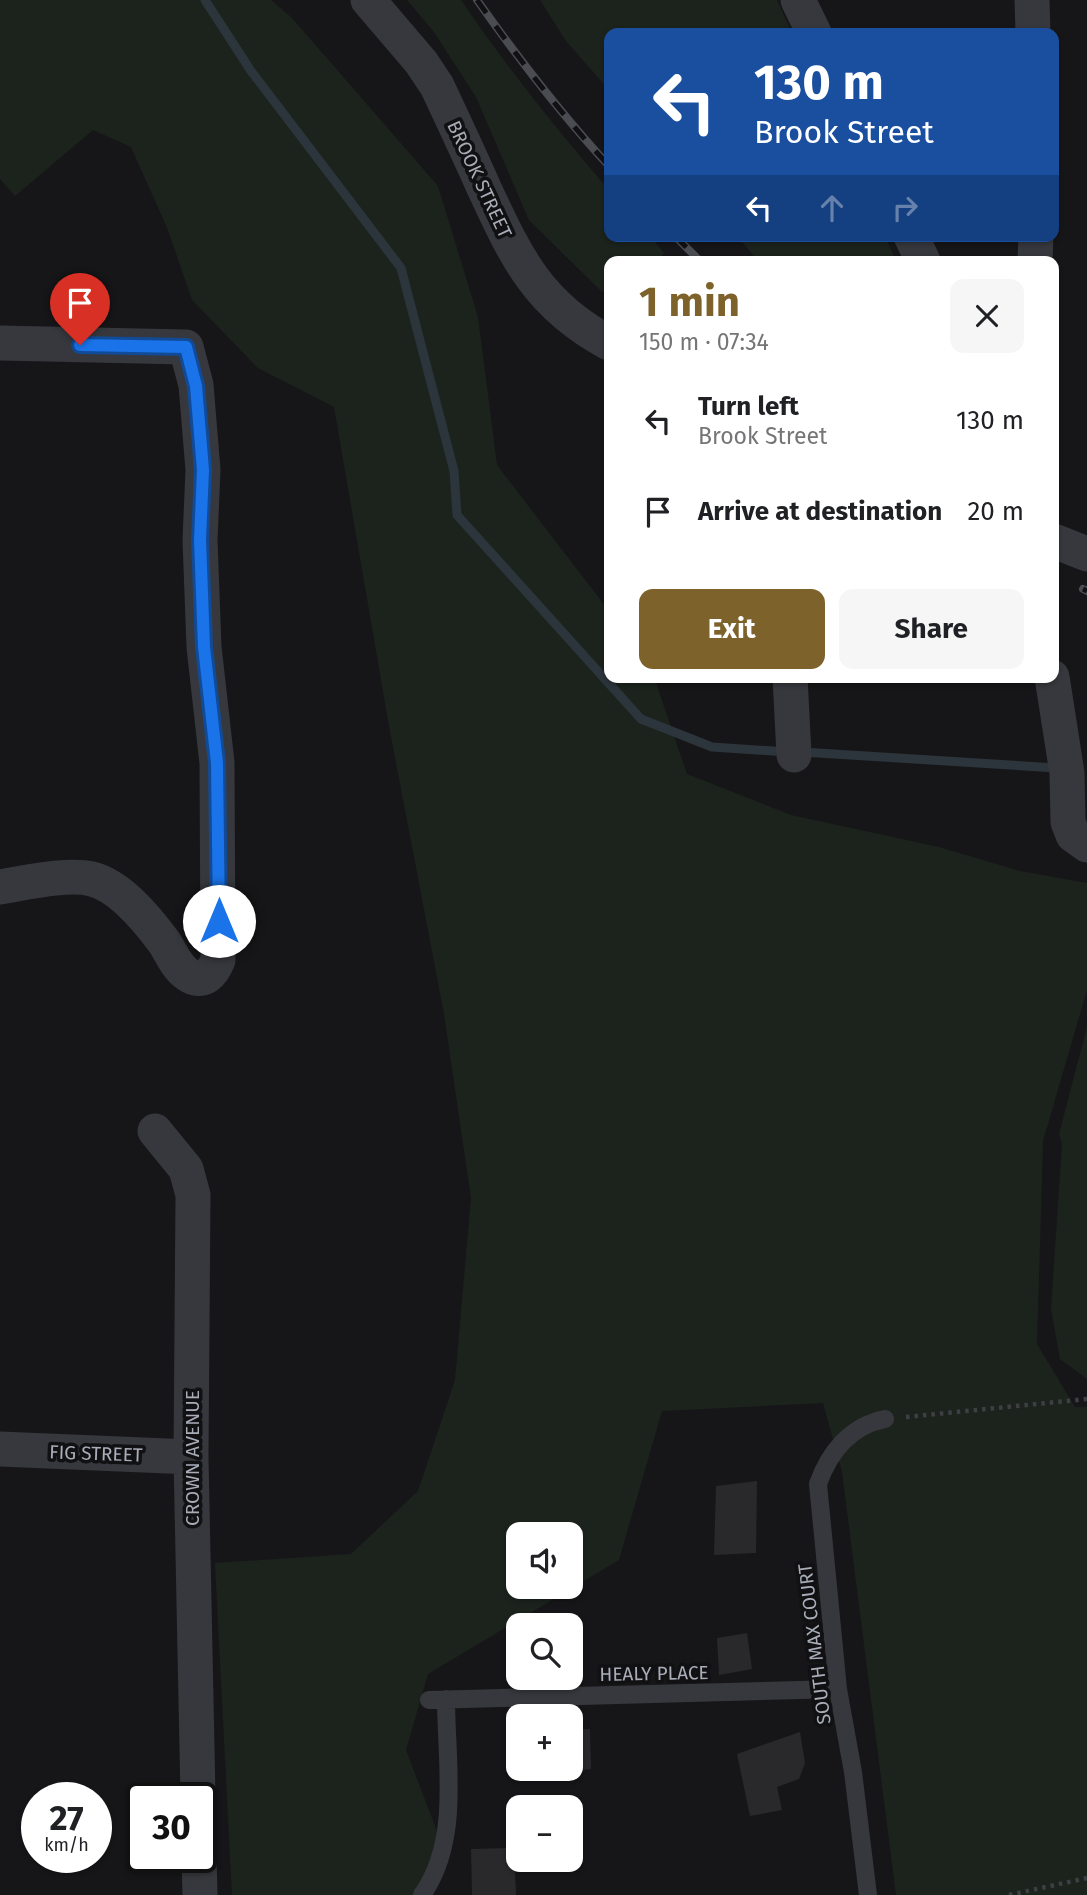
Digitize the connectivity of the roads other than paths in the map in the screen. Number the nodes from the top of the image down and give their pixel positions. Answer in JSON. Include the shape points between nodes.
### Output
{"nodes":[{"id":1,"x":368,"y":0,"type":"edge"},
{"id":2,"x":798,"y":0,"type":"edge"},
{"id":3,"x":1032,"y":0,"type":"edge"},
{"id":4,"x":812,"y":28,"type":"edge"},
{"id":5,"x":1033,"y":28,"type":"edge"},
{"id":6,"x":604,"y":340,"type":"edge"},
{"id":7,"x":0,"y":343,"type":"edge"},
{"id":8,"x":1059,"y":543,"type":"edge"},
{"id":9,"x":1087,"y":554,"type":"edge"},
{"id":10,"x":790,"y":683,"type":"edge"},
{"id":11,"x":1053,"y":683,"type":"edge"},
{"id":12,"x":794,"y":755,"type":"dead end"},
{"id":13,"x":1077,"y":834,"type":"edge"},
{"id":14,"x":0,"y":887,"type":"edge"},
{"id":15,"x":155,"y":1131,"type":"dead end"},
{"id":16,"x":885,"y":1419,"type":"road end"},
{"id":17,"x":0,"y":1450,"type":"edge"},
{"id":18,"x":191,"y":1457,"type":"junction"},
{"id":19,"x":838,"y":1689,"type":"junction"},
{"id":20,"x":198,"y":1782,"type":"edge"},
{"id":21,"x":199,"y":1873,"type":"edge"},
{"id":22,"x":200,"y":1895,"type":"edge"},
{"id":23,"x":422,"y":1895,"type":"edge"},
{"id":24,"x":868,"y":1895,"type":"edge"}],
"edges":[{"from":1,"to":6,"type":"street","name":"BROOK STREET","via":[[437,86],[520,263],[555,305]]},
{"from":2,"to":4,"type":"street"},
{"from":3,"to":5,"type":"street"},
{"from":7,"to":14,"type":"street","via":[[186,347],[196,386],[203,470],[200,540],[204,647],[217,763],[218,960],[205,978],[197,979],[181,969],[123,897],[91,879]]},
{"from":8,"to":9,"type":"street"},
{"from":10,"to":12,"type":"street"},
{"from":11,"to":13,"type":"street"},
{"from":15,"to":18,"type":"street","name":"CROWN AVENUE","via":[[186,1169],[192,1195]]},
{"from":16,"to":19,"type":"lane","name":"SOUTH MAX COURT","via":[[844,1441],[828,1457],[818,1485]]},
{"from":17,"to":18,"type":"street","name":"FIG STREET"},
{"from":18,"to":20,"type":"street","name":"CROWN AVENUE"},
{"from":19,"to":23,"type":"lane","name":"HEALY PLACE","via":[[438,1700],[446,1825],[437,1869]]},
{"from":19,"to":24,"type":"lane","name":"SOUTH MAX COURT"},
{"from":21,"to":22,"type":"street"}]}
